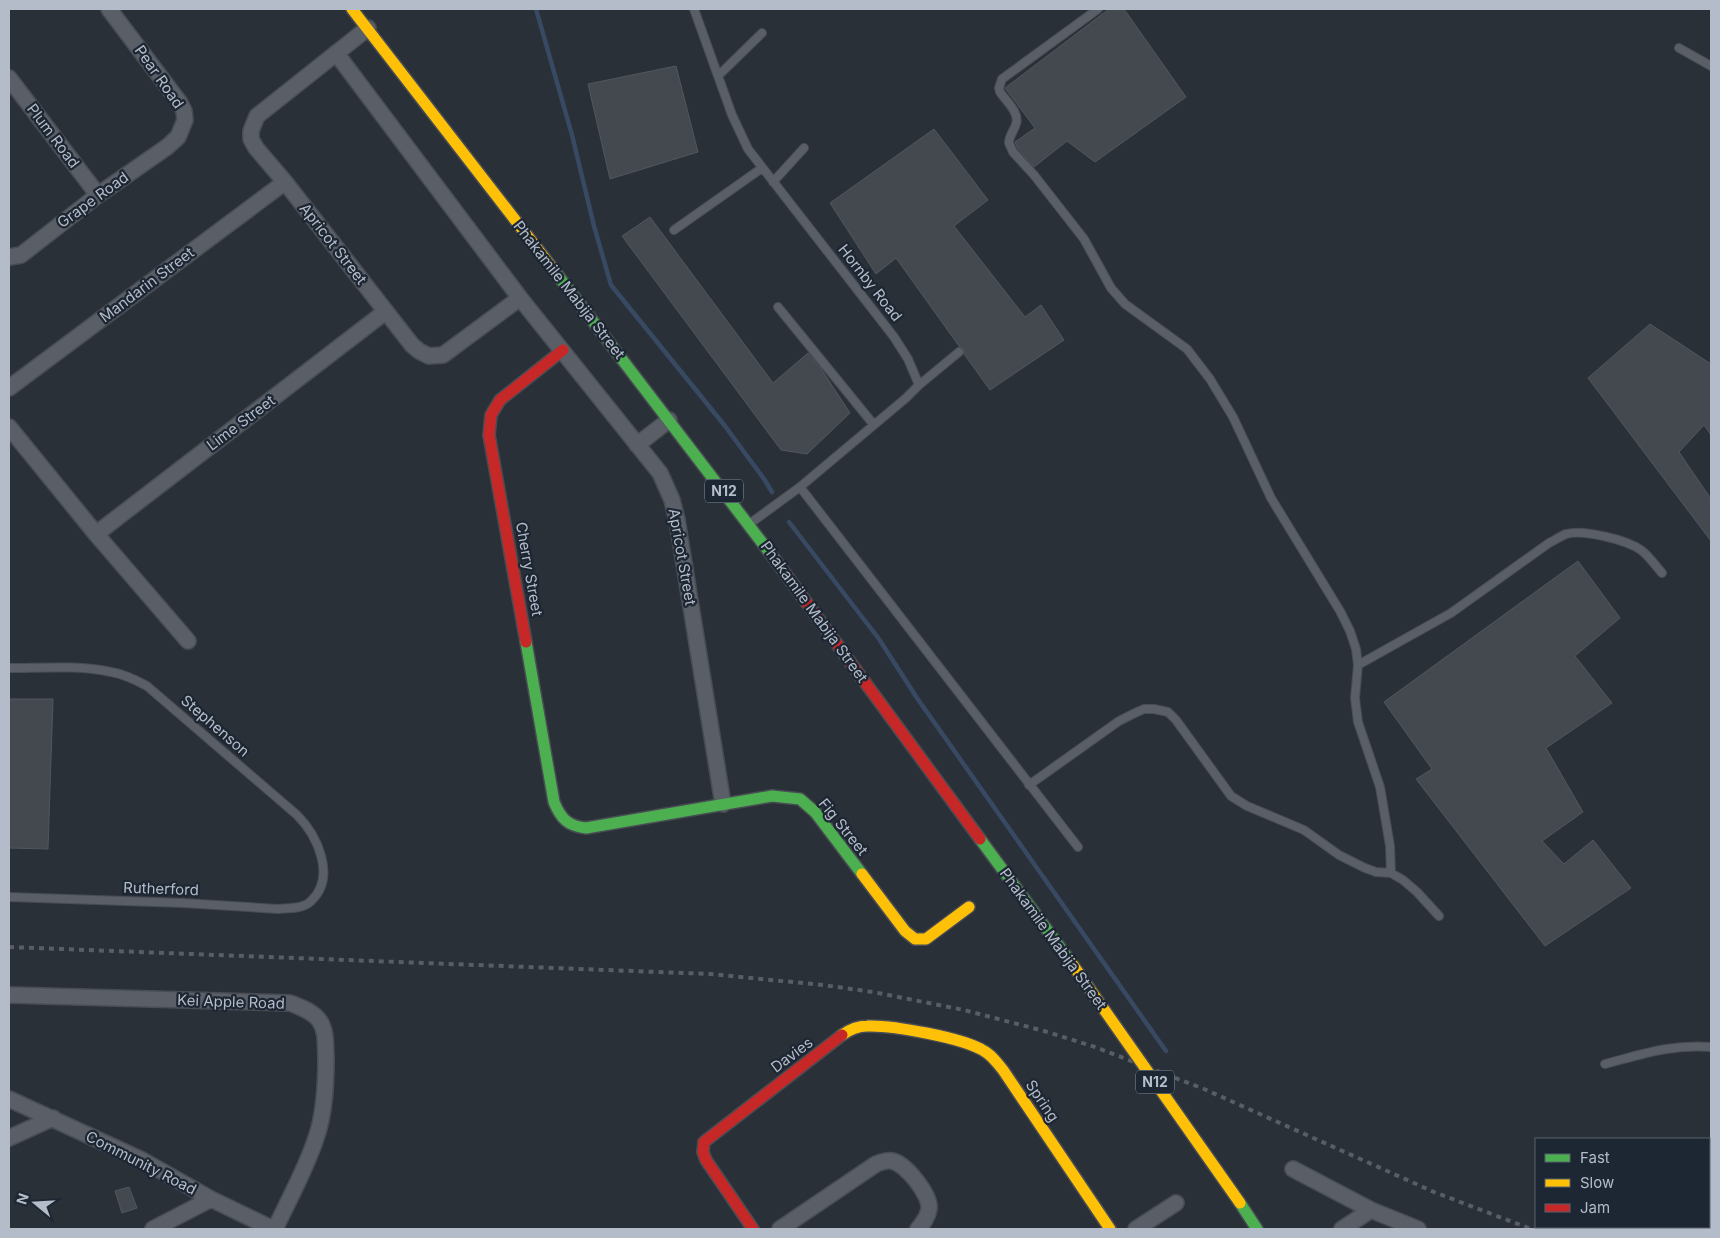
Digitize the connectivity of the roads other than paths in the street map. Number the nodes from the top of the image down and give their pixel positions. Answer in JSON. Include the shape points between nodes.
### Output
{"nodes":[{"id":1,"x":110,"y":9,"type":"edge"},
{"id":2,"x":352,"y":9,"type":"edge"},
{"id":3,"x":694,"y":9,"type":"edge"},
{"id":4,"x":1098,"y":9,"type":"edge"},
{"id":5,"x":368,"y":28,"type":"junction"},
{"id":6,"x":762,"y":33,"type":"dead end"},
{"id":7,"x":1679,"y":48,"type":"dead end"},
{"id":8,"x":336,"y":53,"type":"junction"},
{"id":9,"x":1711,"y":66,"type":"edge"},
{"id":10,"x":719,"y":75,"type":"junction"},
{"id":11,"x":9,"y":78,"type":"edge"},
{"id":12,"x":167,"y":148,"type":"joint"},
{"id":13,"x":804,"y":148,"type":"dead end"},
{"id":14,"x":762,"y":168,"type":"junction"},
{"id":15,"x":285,"y":182,"type":"junction"},
{"id":16,"x":773,"y":182,"type":"junction"},
{"id":17,"x":98,"y":195,"type":"junction"},
{"id":18,"x":674,"y":230,"type":"dead end"},
{"id":19,"x":15,"y":256,"type":"edge"},
{"id":20,"x":520,"y":298,"type":"junction"},
{"id":21,"x":778,"y":307,"type":"dead end"},
{"id":22,"x":385,"y":312,"type":"junction"},
{"id":23,"x":563,"y":350,"type":"junction"},
{"id":24,"x":959,"y":352,"type":"dead end"},
{"id":25,"x":919,"y":385,"type":"junction"},
{"id":26,"x":9,"y":388,"type":"edge"},
{"id":27,"x":669,"y":420,"type":"junction"},
{"id":28,"x":874,"y":425,"type":"junction"},
{"id":29,"x":9,"y":427,"type":"edge"},
{"id":30,"x":637,"y":445,"type":"junction"},
{"id":31,"x":800,"y":487,"type":"junction"},
{"id":32,"x":749,"y":524,"type":"junction"},
{"id":33,"x":96,"y":534,"type":"junction"},
{"id":34,"x":1662,"y":573,"type":"dead end"},
{"id":35,"x":188,"y":641,"type":"dead end"},
{"id":36,"x":1358,"y":665,"type":"junction"},
{"id":37,"x":9,"y":668,"type":"edge"},
{"id":38,"x":1030,"y":785,"type":"junction"},
{"id":39,"x":723,"y":804,"type":"junction"},
{"id":40,"x":565,"y":823,"type":"joint"},
{"id":41,"x":1078,"y":847,"type":"dead end"},
{"id":42,"x":1391,"y":873,"type":"junction"},
{"id":43,"x":9,"y":897,"type":"edge"},
{"id":44,"x":311,"y":902,"type":"joint"},
{"id":45,"x":969,"y":907,"type":"dead end"},
{"id":46,"x":1439,"y":916,"type":"dead end"},
{"id":47,"x":9,"y":995,"type":"edge"},
{"id":48,"x":916,"y":1033,"type":"joint"},
{"id":49,"x":1711,"y":1047,"type":"edge"},
{"id":50,"x":1605,"y":1064,"type":"dead end"},
{"id":51,"x":9,"y":1099,"type":"edge"},
{"id":52,"x":53,"y":1118,"type":"junction"},
{"id":53,"x":9,"y":1138,"type":"edge"},
{"id":54,"x":1293,"y":1169,"type":"dead end"},
{"id":55,"x":211,"y":1200,"type":"junction"},
{"id":56,"x":1176,"y":1203,"type":"dead end"},
{"id":57,"x":1371,"y":1210,"type":"junction"},
{"id":58,"x":153,"y":1229,"type":"edge"},
{"id":59,"x":274,"y":1229,"type":"edge"},
{"id":60,"x":753,"y":1229,"type":"edge"},
{"id":61,"x":780,"y":1229,"type":"edge"},
{"id":62,"x":918,"y":1229,"type":"edge"},
{"id":63,"x":1110,"y":1229,"type":"edge"},
{"id":64,"x":1136,"y":1229,"type":"edge"},
{"id":65,"x":1257,"y":1229,"type":"edge"},
{"id":66,"x":1342,"y":1229,"type":"edge"},
{"id":67,"x":1418,"y":1229,"type":"edge"}],
"edges":[{"from":1,"to":12,"type":"street","name":"Pear Road","via":[[184,111],[182,129]]},
{"from":2,"to":5,"type":"main road","name":"Phakamile Mabija Street","number":"N12"},
{"from":3,"to":10,"type":"lane","name":"Hornby Road"},
{"from":4,"to":36,"type":"lane","via":[[1002,79],[1000,92],[1016,114],[1017,121],[1008,143],[1084,239],[1111,288],[1125,304],[1187,349],[1210,379],[1233,417],[1272,498],[1340,611],[1356,649]]},
{"from":5,"to":8,"type":"street","name":"Apricot Street"},
{"from":5,"to":27,"type":"main road","name":"Phakamile Mabija Street","number":"N12"},
{"from":6,"to":10,"type":"lane"},
{"from":7,"to":9,"type":"lane"},
{"from":8,"to":15,"type":"street","name":"Apricot Street","via":[[257,116],[253,124],[251,139]]},
{"from":8,"to":20,"type":"street","name":"Apricot Street"},
{"from":10,"to":14,"type":"lane","name":"Hornby Road","via":[[741,136]]},
{"from":11,"to":17,"type":"street","name":"Plum Road"},
{"from":12,"to":17,"type":"street","name":"Grape Road"},
{"from":13,"to":16,"type":"lane"},
{"from":14,"to":16,"type":"lane","name":"Hornby Road"},
{"from":14,"to":18,"type":"lane"},
{"from":15,"to":22,"type":"street","name":"Apricot Street"},
{"from":15,"to":26,"type":"street","name":"Mandarin Street"},
{"from":16,"to":25,"type":"lane","name":"Hornby Road","via":[[894,337]]},
{"from":17,"to":19,"type":"street","name":"Grape Road"},
{"from":20,"to":22,"type":"street","name":"Apricot Street","via":[[443,355],[437,356],[419,351]]},
{"from":20,"to":23,"type":"street","name":"Apricot Street"},
{"from":21,"to":28,"type":"lane"},
{"from":22,"to":33,"type":"street","name":"Lime Street"},
{"from":23,"to":30,"type":"street","name":"Apricot Street"},
{"from":23,"to":40,"type":"main road","name":"Cherry Street","via":[[500,400],[491,416],[489,435],[554,802]]},
{"from":24,"to":25,"type":"lane"},
{"from":25,"to":28,"type":"lane"},
{"from":27,"to":30,"type":"street"},
{"from":27,"to":32,"type":"main road","name":"Phakamile Mabija Street","number":"N12"},
{"from":28,"to":31,"type":"lane"},
{"from":29,"to":33,"type":"street"},
{"from":30,"to":39,"type":"street","name":"Apricot Street","via":[[660,473],[677,520]]},
{"from":31,"to":32,"type":"lane"},
{"from":31,"to":38,"type":"lane"},
{"from":32,"to":65,"type":"main road","name":"Phakamile Mabija Street","number":"N12","bridge":true,"via":[[1070,962]]},
{"from":33,"to":35,"type":"street"},
{"from":34,"to":36,"type":"lane","via":[[1639,549],[1621,541],[1607,536],[1567,534],[1549,543],[1451,614]]},
{"from":36,"to":42,"type":"lane","via":[[1355,698],[1358,722],[1380,787]]},
{"from":37,"to":44,"type":"lane","name":"Stephenson","via":[[92,669],[127,676],[148,686],[309,827],[324,864],[319,890]]},
{"from":38,"to":41,"type":"lane"},
{"from":38,"to":42,"type":"lane","via":[[1119,721],[1144,709],[1168,712],[1231,796],[1304,830],[1339,855],[1365,868]]},
{"from":39,"to":40,"type":"main road","name":"Fig Street","via":[[586,828]]},
{"from":39,"to":45,"type":"main road","name":"Fig Street","via":[[772,796],[800,799],[815,812],[912,938],[926,939]]},
{"from":42,"to":46,"type":"lane","via":[[1417,892]]},
{"from":43,"to":44,"type":"lane","name":"Rutherford","via":[[278,909]]},
{"from":47,"to":59,"type":"street","name":"Kei Apple Road","via":[[290,1003],[312,1012],[324,1029],[326,1071],[322,1114],[309,1158]]},
{"from":48,"to":60,"type":"main road","name":"Davies","via":[[875,1026],[844,1034],[704,1142],[706,1160]]},
{"from":48,"to":63,"type":"main road","name":"Spring","via":[[966,1043],[990,1054]]},
{"from":49,"to":50,"type":"lane","via":[[1666,1048]]},
{"from":51,"to":52,"type":"street","name":"Community Road"},
{"from":52,"to":53,"type":"street"},
{"from":52,"to":55,"type":"street","name":"Community Road","via":[[142,1160]]},
{"from":54,"to":57,"type":"street"},
{"from":55,"to":58,"type":"street"},
{"from":55,"to":59,"type":"street","name":"Community Road"},
{"from":56,"to":64,"type":"street"},
{"from":57,"to":66,"type":"street"},
{"from":57,"to":67,"type":"street"},
{"from":61,"to":62,"type":"street","via":[[876,1164],[893,1161],[907,1170],[929,1200],[925,1220]]}]}
